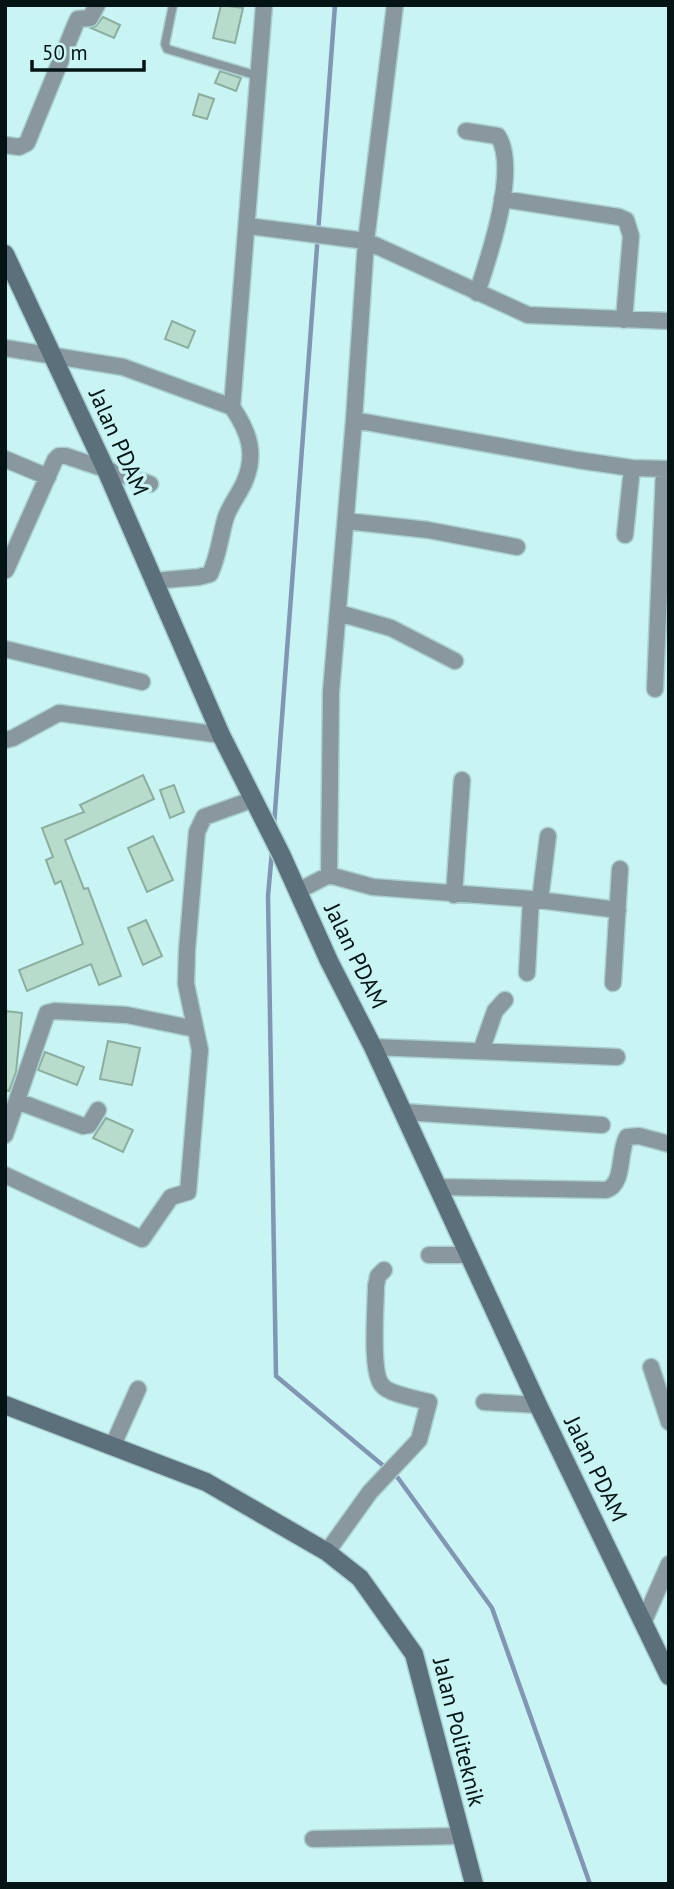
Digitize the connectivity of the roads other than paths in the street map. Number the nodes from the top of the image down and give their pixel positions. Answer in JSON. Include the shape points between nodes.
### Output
{"nodes":[{"id":1,"x":97,"y":5,"type":"edge"},
{"id":2,"x":173,"y":5,"type":"edge"},
{"id":3,"x":264,"y":5,"type":"edge"},
{"id":4,"x":395,"y":5,"type":"edge"},
{"id":5,"x":259,"y":76,"type":"junction"},
{"id":6,"x":466,"y":131,"type":"dead end"},
{"id":7,"x":5,"y":145,"type":"edge"},
{"id":8,"x":502,"y":199,"type":"junction"},
{"id":9,"x":248,"y":226,"type":"junction"},
{"id":10,"x":366,"y":241,"type":"junction"},
{"id":11,"x":5,"y":254,"type":"edge"},
{"id":12,"x":477,"y":293,"type":"junction"},
{"id":13,"x":624,"y":320,"type":"junction"},
{"id":14,"x":669,"y":321,"type":"edge"},
{"id":15,"x":5,"y":348,"type":"edge"},
{"id":16,"x":55,"y":358,"type":"junction"},
{"id":17,"x":232,"y":407,"type":"junction"},
{"id":18,"x":355,"y":420,"type":"junction"},
{"id":19,"x":5,"y":459,"type":"edge"},
{"id":20,"x":632,"y":468,"type":"junction"},
{"id":21,"x":666,"y":469,"type":"edge"},
{"id":22,"x":106,"y":470,"type":"junction"},
{"id":23,"x":48,"y":477,"type":"junction"},
{"id":24,"x":150,"y":484,"type":"dead end"},
{"id":25,"x":346,"y":521,"type":"junction"},
{"id":26,"x":625,"y":535,"type":"dead end"},
{"id":27,"x":517,"y":547,"type":"dead end"},
{"id":28,"x":6,"y":570,"type":"edge"},
{"id":29,"x":153,"y":581,"type":"junction"},
{"id":30,"x":340,"y":613,"type":"junction"},
{"id":31,"x":5,"y":649,"type":"edge"},
{"id":32,"x":456,"y":661,"type":"dead end"},
{"id":33,"x":142,"y":682,"type":"dead end"},
{"id":34,"x":655,"y":689,"type":"dead end"},
{"id":35,"x":221,"y":735,"type":"junction"},
{"id":36,"x":5,"y":740,"type":"edge"},
{"id":37,"x":462,"y":780,"type":"dead end"},
{"id":38,"x":258,"y":807,"type":"junction"},
{"id":39,"x":548,"y":836,"type":"dead end"},
{"id":40,"x":620,"y":869,"type":"dead end"},
{"id":41,"x":329,"y":875,"type":"junction"},
{"id":42,"x":298,"y":891,"type":"junction"},
{"id":43,"x":454,"y":895,"type":"junction"},
{"id":44,"x":536,"y":900,"type":"junction"},
{"id":45,"x":618,"y":910,"type":"junction"},
{"id":46,"x":527,"y":973,"type":"dead end"},
{"id":47,"x":613,"y":983,"type":"dead end"},
{"id":48,"x":505,"y":1000,"type":"dead end"},
{"id":49,"x":195,"y":1029,"type":"junction"},
{"id":50,"x":373,"y":1047,"type":"junction"},
{"id":51,"x":481,"y":1051,"type":"junction"},
{"id":52,"x":617,"y":1057,"type":"dead end"},
{"id":53,"x":17,"y":1101,"type":"junction"},
{"id":54,"x":99,"y":1110,"type":"dead end"},
{"id":55,"x":404,"y":1112,"type":"junction"},
{"id":56,"x":602,"y":1125,"type":"dead end"},
{"id":57,"x":5,"y":1135,"type":"edge"},
{"id":58,"x":669,"y":1144,"type":"edge"},
{"id":59,"x":5,"y":1175,"type":"edge"},
{"id":60,"x":438,"y":1186,"type":"junction"},
{"id":61,"x":429,"y":1255,"type":"dead end"},
{"id":62,"x":470,"y":1255,"type":"junction"},
{"id":63,"x":384,"y":1270,"type":"dead end"},
{"id":64,"x":651,"y":1367,"type":"dead end"},
{"id":65,"x":138,"y":1389,"type":"dead end"},
{"id":66,"x":484,"y":1402,"type":"dead end"},
{"id":67,"x":5,"y":1405,"type":"edge"},
{"id":68,"x":538,"y":1405,"type":"junction"},
{"id":69,"x":669,"y":1422,"type":"edge"},
{"id":70,"x":113,"y":1445,"type":"junction"},
{"id":71,"x":327,"y":1552,"type":"junction"},
{"id":72,"x":669,"y":1564,"type":"edge"},
{"id":73,"x":643,"y":1623,"type":"junction"},
{"id":74,"x":669,"y":1676,"type":"edge"},
{"id":75,"x":460,"y":1836,"type":"junction"},
{"id":76,"x":313,"y":1839,"type":"dead end"},
{"id":77,"x":474,"y":1884,"type":"edge"}],
"edges":[{"from":1,"to":7,"type":"street","via":[[90,18],[78,19],[27,143]]},
{"from":2,"to":5,"type":"lane","via":[[167,49]]},
{"from":3,"to":5,"type":"street"},
{"from":4,"to":10,"type":"street"},
{"from":5,"to":9,"type":"street"},
{"from":6,"to":8,"type":"street","via":[[496,134],[501,140],[505,167]]},
{"from":8,"to":12,"type":"street"},
{"from":8,"to":13,"type":"street","via":[[626,220],[631,236]]},
{"from":9,"to":10,"type":"street"},
{"from":9,"to":17,"type":"street"},
{"from":10,"to":12,"type":"street"},
{"from":10,"to":18,"type":"street"},
{"from":11,"to":16,"type":"street","name":"Jalan PDAM"},
{"from":12,"to":13,"type":"street","via":[[528,314]]},
{"from":13,"to":14,"type":"street"},
{"from":15,"to":16,"type":"street"},
{"from":16,"to":17,"type":"street","via":[[123,367]]},
{"from":16,"to":22,"type":"street","name":"Jalan PDAM"},
{"from":17,"to":29,"type":"street","via":[[245,427],[251,457],[245,481],[227,515],[217,559],[210,574]]},
{"from":18,"to":20,"type":"street"},
{"from":18,"to":25,"type":"street"},
{"from":19,"to":23,"type":"street"},
{"from":20,"to":21,"type":"street"},
{"from":20,"to":26,"type":"street"},
{"from":21,"to":34,"type":"street"},
{"from":22,"to":23,"type":"street","via":[[61,455]]},
{"from":22,"to":24,"type":"street"},
{"from":22,"to":29,"type":"street","name":"Jalan PDAM"},
{"from":23,"to":28,"type":"street"},
{"from":25,"to":27,"type":"street"},
{"from":25,"to":30,"type":"street"},
{"from":29,"to":35,"type":"street","name":"Jalan PDAM"},
{"from":30,"to":32,"type":"street","via":[[391,628]]},
{"from":30,"to":41,"type":"street","via":[[331,692]]},
{"from":31,"to":33,"type":"street"},
{"from":35,"to":36,"type":"street","via":[[59,713]]},
{"from":35,"to":38,"type":"street","name":"Jalan PDAM"},
{"from":37,"to":43,"type":"street"},
{"from":38,"to":42,"type":"street","name":"Jalan PDAM"},
{"from":38,"to":49,"type":"street","via":[[212,813],[199,826],[186,984]]},
{"from":39,"to":44,"type":"street"},
{"from":40,"to":45,"type":"street"},
{"from":41,"to":42,"type":"street"},
{"from":41,"to":43,"type":"street","via":[[373,887]]},
{"from":42,"to":50,"type":"street","name":"Jalan PDAM"},
{"from":43,"to":44,"type":"street"},
{"from":44,"to":45,"type":"street"},
{"from":44,"to":46,"type":"street"},
{"from":45,"to":47,"type":"street"},
{"from":48,"to":51,"type":"street","via":[[495,1011]]},
{"from":49,"to":53,"type":"street","via":[[127,1015],[50,1012],[44,1018]]},
{"from":49,"to":59,"type":"street","via":[[199,1059],[188,1192],[169,1200],[143,1239]]},
{"from":50,"to":51,"type":"street"},
{"from":50,"to":55,"type":"street","name":"Jalan PDAM"},
{"from":51,"to":52,"type":"street"},
{"from":53,"to":54,"type":"street","via":[[83,1126],[89,1125]]},
{"from":53,"to":57,"type":"street"},
{"from":55,"to":56,"type":"street"},
{"from":55,"to":60,"type":"street","name":"Jalan PDAM"},
{"from":58,"to":60,"type":"street","via":[[627,1137],[617,1182],[606,1190]]},
{"from":60,"to":62,"type":"street","name":"Jalan PDAM"},
{"from":61,"to":62,"type":"street"},
{"from":62,"to":68,"type":"street","name":"Jalan PDAM"},
{"from":63,"to":71,"type":"street","via":[[377,1276],[376,1286],[374,1354],[379,1380],[387,1389],[429,1402],[421,1436],[370,1492]]},
{"from":64,"to":69,"type":"street"},
{"from":65,"to":70,"type":"street"},
{"from":66,"to":68,"type":"street"},
{"from":67,"to":70,"type":"street","name":"Jalan Politeknik"},
{"from":68,"to":73,"type":"street","name":"Jalan PDAM"},
{"from":70,"to":71,"type":"street","name":"Jalan Politeknik","via":[[206,1482]]},
{"from":71,"to":75,"type":"street","name":"Jalan Politeknik","via":[[360,1578],[414,1654]]},
{"from":72,"to":73,"type":"street"},
{"from":73,"to":74,"type":"street","name":"Jalan PDAM"},
{"from":75,"to":76,"type":"street"},
{"from":75,"to":77,"type":"street","name":"Jalan Politeknik"}]}
